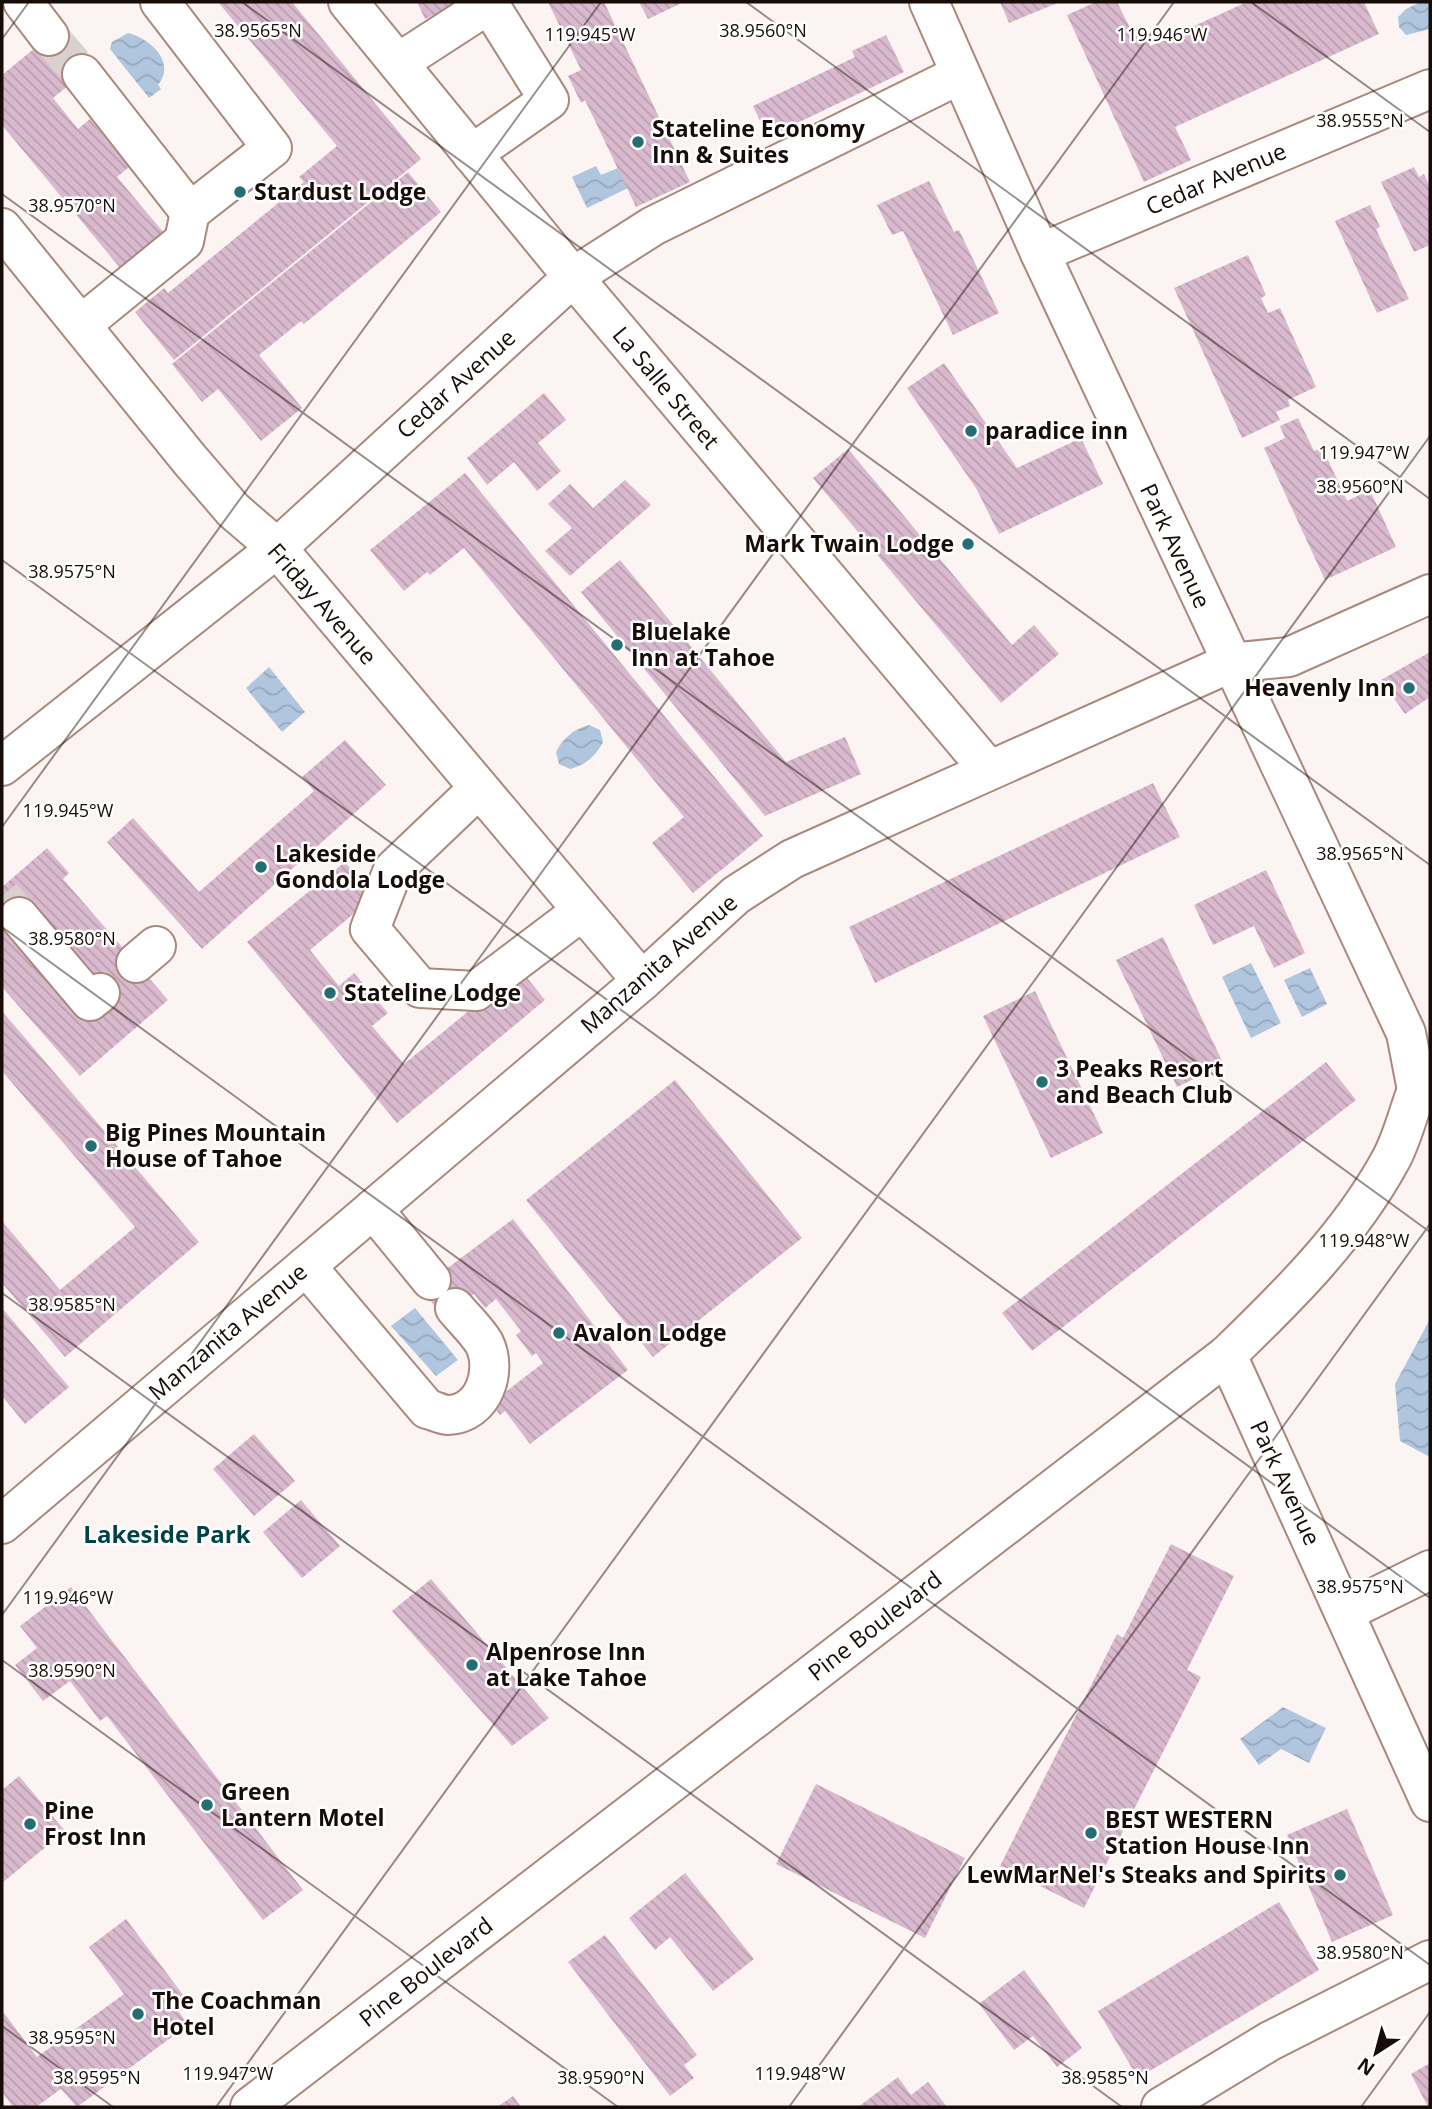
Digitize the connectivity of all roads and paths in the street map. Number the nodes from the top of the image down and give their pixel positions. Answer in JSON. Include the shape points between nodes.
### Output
{"nodes":[{"id":1,"x":23,"y":2,"type":"edge"},
{"id":2,"x":160,"y":2,"type":"edge"},
{"id":3,"x":348,"y":2,"type":"edge"},
{"id":4,"x":929,"y":2,"type":"edge"},
{"id":5,"x":49,"y":36,"type":"tunnel mouth"},
{"id":6,"x":398,"y":63,"type":"junction"},
{"id":7,"x":82,"y":74,"type":"tunnel mouth"},
{"id":8,"x":959,"y":75,"type":"junction"},
{"id":9,"x":1430,"y":89,"type":"edge"},
{"id":10,"x":472,"y":154,"type":"junction"},
{"id":11,"x":190,"y":212,"type":"junction"},
{"id":12,"x":2,"y":228,"type":"edge"},
{"id":13,"x":1040,"y":253,"type":"junction"},
{"id":14,"x":573,"y":278,"type":"junction"},
{"id":15,"x":82,"y":325,"type":"junction"},
{"id":16,"x":277,"y":548,"type":"junction"},
{"id":17,"x":1430,"y":594,"type":"edge"},
{"id":18,"x":1230,"y":663,"type":"junction"},
{"id":19,"x":2,"y":766,"type":"edge"},
{"id":20,"x":989,"y":770,"type":"junction"},
{"id":21,"x":479,"y":788,"type":"junction"},
{"id":22,"x":582,"y":911,"type":"junction"},
{"id":23,"x":19,"y":917,"type":"tunnel mouth"},
{"id":24,"x":642,"y":981,"type":"junction"},
{"id":25,"x":100,"y":993,"type":"dead end"},
{"id":26,"x":1424,"y":1087,"type":"edge"},
{"id":27,"x":373,"y":1209,"type":"junction"},
{"id":28,"x":306,"y":1266,"type":"junction"},
{"id":29,"x":1227,"y":1355,"type":"junction"},
{"id":30,"x":2,"y":1524,"type":"edge"},
{"id":31,"x":1430,"y":1570,"type":"edge"},
{"id":32,"x":1345,"y":1612,"type":"junction"},
{"id":33,"x":1430,"y":1802,"type":"edge"},
{"id":34,"x":1430,"y":1960,"type":"edge"},
{"id":35,"x":250,"y":2107,"type":"edge"},
{"id":36,"x":1161,"y":2107,"type":"edge"}],
"edges":[{"from":1,"to":5,"type":"street"},
{"from":2,"to":11,"type":"street","via":[[272,148]]},
{"from":3,"to":6,"type":"street","name":"La Salle Street"},
{"from":4,"to":8,"type":"street","name":"Park Avenue"},
{"from":6,"to":10,"type":"street","name":"La Salle Street"},
{"from":6,"to":10,"type":"street","via":[[489,4],[549,100]]},
{"from":7,"to":11,"type":"street"},
{"from":8,"to":13,"type":"street","name":"Park Avenue"},
{"from":8,"to":14,"type":"street","name":"Cedar Avenue","via":[[653,226]]},
{"from":9,"to":13,"type":"street","name":"Cedar Avenue"},
{"from":10,"to":14,"type":"street","name":"La Salle Street"},
{"from":11,"to":15,"type":"street","via":[[184,241]]},
{"from":12,"to":15,"type":"street","name":"Friday Avenue"},
{"from":13,"to":18,"type":"street","name":"Park Avenue"},
{"from":14,"to":16,"type":"street","name":"Cedar Avenue"},
{"from":14,"to":20,"type":"street","name":"La Salle Street"},
{"from":15,"to":16,"type":"street","name":"Friday Avenue","via":[[233,510]]},
{"from":16,"to":19,"type":"street","name":"Cedar Avenue"},
{"from":16,"to":21,"type":"street","name":"Friday Avenue"},
{"from":17,"to":18,"type":"street","name":"Manzanita Avenue","via":[[1289,657]]},
{"from":18,"to":20,"type":"street","name":"Manzanita Avenue"},
{"from":18,"to":26,"type":"street","name":"Park Avenue","via":[[1406,1033]]},
{"from":20,"to":24,"type":"street","name":"Manzanita Avenue","via":[[792,859],[736,895]]},
{"from":21,"to":22,"type":"street","name":"Friday Avenue"},
{"from":21,"to":22,"type":"street","via":[[393,870],[370,929],[420,988],[476,991]]},
{"from":22,"to":24,"type":"street","name":"Friday Avenue"},
{"from":23,"to":25,"type":"street","via":[[90,1001]]},
{"from":24,"to":27,"type":"street","name":"Manzanita Avenue"},
{"from":26,"to":29,"type":"street","name":"Pine Boulevard","via":[[1391,1160],[1347,1228],[1292,1292]]},
{"from":27,"to":28,"type":"street","name":"Manzanita Avenue"},
{"from":27,"to":28,"type":"street","via":[[484,1343],[492,1373],[484,1393],[466,1409],[448,1415],[427,1409]]},
{"from":28,"to":30,"type":"street","name":"Manzanita Avenue"},
{"from":29,"to":32,"type":"street","name":"Park Avenue"},
{"from":29,"to":35,"type":"street","name":"Pine Boulevard"},
{"from":31,"to":32,"type":"street"},
{"from":32,"to":33,"type":"street","name":"Park Avenue"},
{"from":34,"to":36,"type":"street","via":[[1270,2041]]}]}
